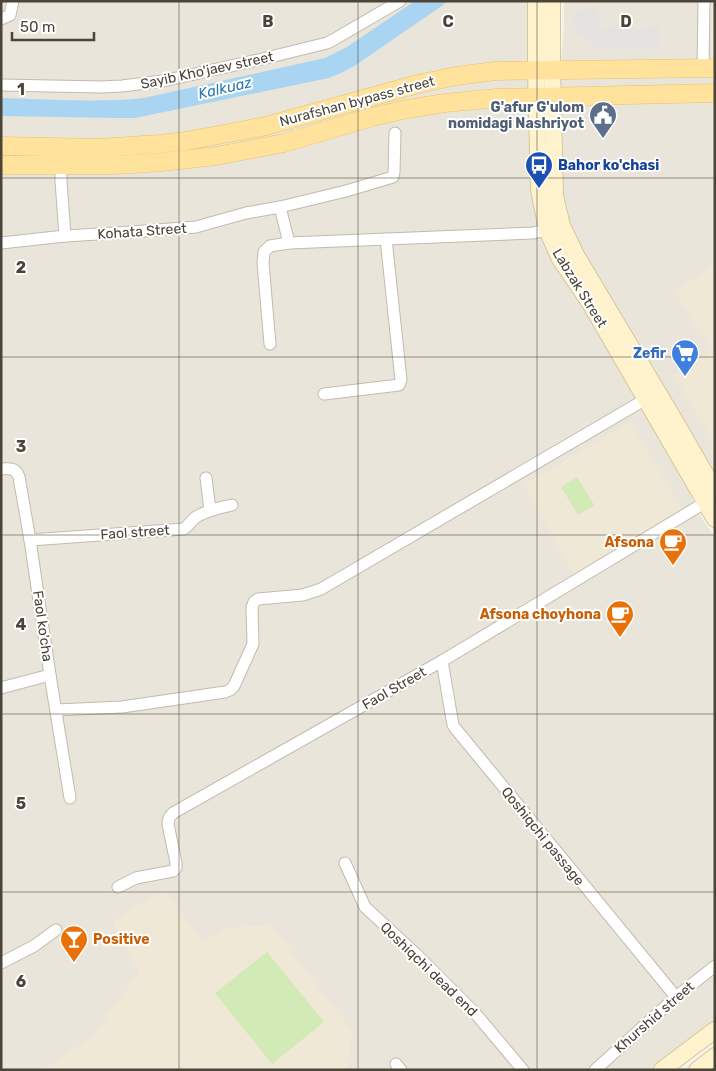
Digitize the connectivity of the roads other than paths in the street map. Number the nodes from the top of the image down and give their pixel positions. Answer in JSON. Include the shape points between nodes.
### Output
{"nodes":[{"id":1,"x":13,"y":1,"type":"edge"},
{"id":2,"x":400,"y":1,"type":"edge"},
{"id":3,"x":536,"y":1,"type":"edge"},
{"id":4,"x":552,"y":1,"type":"edge"},
{"id":5,"x":704,"y":1,"type":"edge"},
{"id":6,"x":715,"y":12,"type":"edge"},
{"id":7,"x":1,"y":19,"type":"edge"},
{"id":8,"x":704,"y":19,"type":"junction"},
{"id":9,"x":709,"y":68,"type":"edge"},
{"id":10,"x":544,"y":71,"type":"junction"},
{"id":11,"x":1,"y":84,"type":"edge"},
{"id":12,"x":715,"y":93,"type":"edge"},
{"id":13,"x":544,"y":97,"type":"junction"},
{"id":14,"x":345,"y":104,"type":"junction"},
{"id":15,"x":351,"y":123,"type":"junction"},
{"id":16,"x":394,"y":133,"type":"dead end"},
{"id":17,"x":1,"y":146,"type":"edge"},
{"id":18,"x":1,"y":165,"type":"edge"},
{"id":19,"x":61,"y":166,"type":"junction"},
{"id":20,"x":280,"y":207,"type":"junction"},
{"id":21,"x":555,"y":228,"type":"junction"},
{"id":22,"x":65,"y":236,"type":"junction"},
{"id":23,"x":386,"y":239,"type":"junction"},
{"id":24,"x":1,"y":243,"type":"edge"},
{"id":25,"x":289,"y":243,"type":"junction"},
{"id":26,"x":270,"y":344,"type":"dead end"},
{"id":27,"x":324,"y":394,"type":"dead end"},
{"id":28,"x":646,"y":398,"type":"junction"},
{"id":29,"x":1,"y":469,"type":"edge"},
{"id":30,"x":206,"y":478,"type":"dead end"},
{"id":31,"x":711,"y":497,"type":"edge"},
{"id":32,"x":232,"y":506,"type":"dead end"},
{"id":33,"x":210,"y":510,"type":"junction"},
{"id":34,"x":715,"y":519,"type":"edge"},
{"id":35,"x":30,"y":540,"type":"junction"},
{"id":36,"x":442,"y":661,"type":"junction"},
{"id":37,"x":50,"y":675,"type":"junction"},
{"id":38,"x":1,"y":688,"type":"edge"},
{"id":39,"x":56,"y":710,"type":"junction"},
{"id":40,"x":70,"y":798,"type":"dead end"},
{"id":41,"x":344,"y":862,"type":"dead end"},
{"id":42,"x":118,"y":887,"type":"dead end"},
{"id":43,"x":56,"y":930,"type":"dead end"},
{"id":44,"x":1,"y":963,"type":"edge"},
{"id":45,"x":715,"y":966,"type":"edge"},
{"id":46,"x":676,"y":997,"type":"junction"},
{"id":47,"x":715,"y":1030,"type":"edge"},
{"id":48,"x":715,"y":1056,"type":"edge"},
{"id":49,"x":524,"y":1070,"type":"edge"},
{"id":50,"x":595,"y":1070,"type":"edge"},
{"id":51,"x":662,"y":1070,"type":"edge"},
{"id":52,"x":697,"y":1070,"type":"edge"}],
"edges":[{"from":1,"to":7,"type":"street","via":[[10,15]]},
{"from":2,"to":11,"type":"street","name":"Sayib Kho'jaev street","via":[[333,40],[163,81],[101,87]]},
{"from":3,"to":10,"type":"main road","name":"Labzak Street"},
{"from":4,"to":10,"type":"main road","name":"Labzak Street"},
{"from":5,"to":8,"type":"street"},
{"from":6,"to":8,"type":"street"},
{"from":8,"to":9,"type":"street"},
{"from":9,"to":10,"type":"main road","name":"Nurafshan bypass street"},
{"from":10,"to":13,"type":"main road","name":"Labzak Street"},
{"from":10,"to":14,"type":"main road","name":"Nurafshan bypass street","via":[[495,71],[456,76]]},
{"from":12,"to":13,"type":"main road","name":"Nurafshan bypass street"},
{"from":13,"to":15,"type":"main road","name":"Nurafshan bypass street","via":[[428,105]]},
{"from":13,"to":21,"type":"main road","name":"Labzak Street","via":[[539,189],[542,210]]},
{"from":14,"to":15,"type":"main road","via":[[354,111]]},
{"from":14,"to":17,"type":"main road","name":"Nurafshan bypass street","via":[[257,128],[159,144],[83,148]]},
{"from":15,"to":19,"type":"main road","name":"Nurafshan bypass street","via":[[284,143],[216,156],[134,165]]},
{"from":16,"to":20,"type":"street","name":"Kohata Street","via":[[393,177]]},
{"from":18,"to":19,"type":"main road","name":"Nurafshan bypass street"},
{"from":19,"to":22,"type":"street"},
{"from":20,"to":22,"type":"street","name":"Kohata Street","via":[[196,227]]},
{"from":20,"to":25,"type":"street"},
{"from":21,"to":23,"type":"street","via":[[533,233]]},
{"from":21,"to":28,"type":"main road","name":"Labzak Street","via":[[560,259]]},
{"from":21,"to":31,"type":"main road","name":"Labzak Street","via":[[576,255],[678,426]]},
{"from":22,"to":24,"type":"street","name":"Kohata Street"},
{"from":23,"to":25,"type":"street"},
{"from":23,"to":27,"type":"street","via":[[401,383]]},
{"from":25,"to":26,"type":"street","via":[[270,246],[264,252]]},
{"from":28,"to":31,"type":"main road","name":"Labzak Street"},
{"from":28,"to":39,"type":"street","via":[[321,589],[254,602],[253,644],[230,690],[122,707]]},
{"from":29,"to":35,"type":"street","name":"Faol ko'cha","via":[[13,468],[18,473]]},
{"from":30,"to":33,"type":"street"},
{"from":31,"to":34,"type":"main road","name":"Labzak Street"},
{"from":31,"to":36,"type":"street","name":"Faol Street"},
{"from":32,"to":33,"type":"street","name":"Faol street"},
{"from":33,"to":35,"type":"street","name":"Faol street","via":[[194,518],[184,529]]},
{"from":35,"to":37,"type":"street","name":"Faol ko'cha"},
{"from":36,"to":42,"type":"street","name":"Faol Street","via":[[173,813],[168,824],[176,868],[136,878]]},
{"from":36,"to":46,"type":"street","name":"Qoshiqchi passage","via":[[455,728]]},
{"from":37,"to":38,"type":"street"},
{"from":37,"to":39,"type":"street","name":"Faol ko'cha"},
{"from":39,"to":40,"type":"street","name":"Faol ko'cha"},
{"from":41,"to":49,"type":"street","name":"Qoshiqchi dead end","via":[[365,907],[475,1013]]},
{"from":43,"to":44,"type":"street"},
{"from":45,"to":46,"type":"street","name":"Khurshid street"},
{"from":46,"to":50,"type":"street","name":"Khurshid street"},
{"from":47,"to":51,"type":"main road"},
{"from":48,"to":52,"type":"main road"}]}
